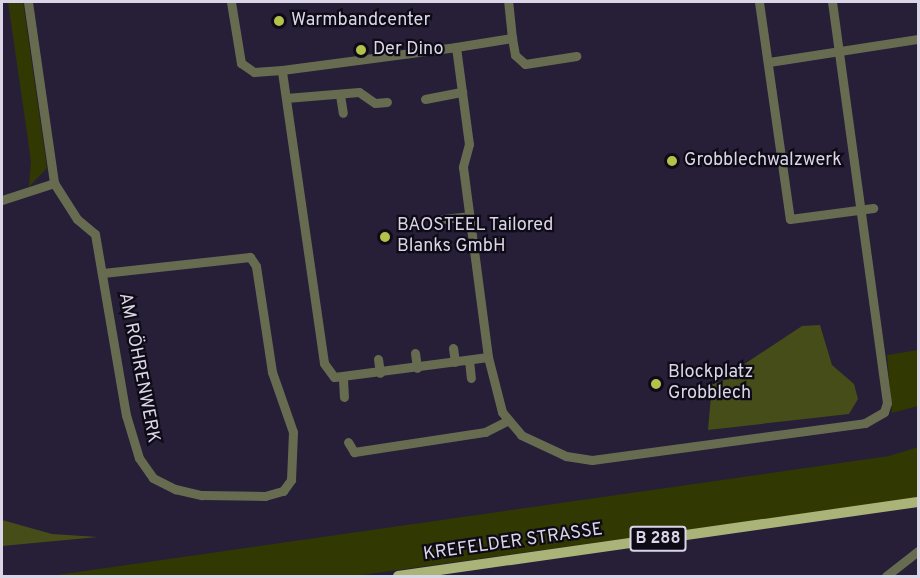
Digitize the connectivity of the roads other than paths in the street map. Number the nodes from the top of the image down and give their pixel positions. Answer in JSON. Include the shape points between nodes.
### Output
{"nodes":[{"id":1,"x":28,"y":2,"type":"edge"},
{"id":2,"x":231,"y":2,"type":"edge"},
{"id":3,"x":508,"y":2,"type":"edge"},
{"id":4,"x":759,"y":2,"type":"edge"},
{"id":5,"x":832,"y":2,"type":"edge"},
{"id":6,"x":512,"y":38,"type":"junction"},
{"id":7,"x":918,"y":39,"type":"edge"},
{"id":8,"x":456,"y":46,"type":"junction"},
{"id":9,"x":839,"y":51,"type":"junction"},
{"id":10,"x":576,"y":56,"type":"dead end"},
{"id":11,"x":769,"y":62,"type":"junction"},
{"id":12,"x":282,"y":70,"type":"junction"},
{"id":13,"x":462,"y":92,"type":"junction"},
{"id":14,"x":340,"y":94,"type":"junction"},
{"id":15,"x":286,"y":98,"type":"junction"},
{"id":16,"x":425,"y":99,"type":"dead end"},
{"id":17,"x":387,"y":102,"type":"dead end"},
{"id":18,"x":344,"y":113,"type":"dead end"},
{"id":19,"x":54,"y":183,"type":"junction"},
{"id":20,"x":2,"y":200,"type":"edge"},
{"id":21,"x":873,"y":208,"type":"dead end"},
{"id":22,"x":860,"y":210,"type":"junction"},
{"id":23,"x":469,"y":216,"type":"junction"},
{"id":24,"x":442,"y":219,"type":"dead end"},
{"id":25,"x":103,"y":273,"type":"junction"},
{"id":26,"x":453,"y":348,"type":"dead end"},
{"id":27,"x":415,"y":353,"type":"dead end"},
{"id":28,"x":488,"y":357,"type":"junction"},
{"id":29,"x":378,"y":359,"type":"dead end"},
{"id":30,"x":469,"y":360,"type":"junction"},
{"id":31,"x":455,"y":362,"type":"junction"},
{"id":32,"x":417,"y":368,"type":"junction"},
{"id":33,"x":380,"y":373,"type":"junction"},
{"id":34,"x":471,"y":378,"type":"dead end"},
{"id":35,"x":342,"y":379,"type":"junction"},
{"id":36,"x":344,"y":397,"type":"dead end"},
{"id":37,"x":507,"y":421,"type":"junction"},
{"id":38,"x":479,"y":423,"type":"dead end"},
{"id":39,"x":485,"y":432,"type":"junction"},
{"id":40,"x":348,"y":442,"type":"dead end"},
{"id":41,"x":918,"y":502,"type":"edge"},
{"id":42,"x":918,"y":509,"type":"edge"},
{"id":43,"x":918,"y":551,"type":"edge"},
{"id":44,"x":398,"y":576,"type":"edge"},
{"id":45,"x":447,"y":576,"type":"edge"},
{"id":46,"x":886,"y":576,"type":"edge"}],
"edges":[{"from":1,"to":19,"type":"street","name":"AM RÖHRENWERK"},
{"from":2,"to":12,"type":"street","via":[[241,63],[254,72]]},
{"from":3,"to":6,"type":"street"},
{"from":4,"to":11,"type":"street"},
{"from":5,"to":9,"type":"street"},
{"from":6,"to":8,"type":"street"},
{"from":6,"to":10,"type":"street","via":[[515,55],[525,64]]},
{"from":7,"to":9,"type":"street"},
{"from":8,"to":12,"type":"street"},
{"from":8,"to":13,"type":"street"},
{"from":9,"to":11,"type":"street"},
{"from":9,"to":22,"type":"street"},
{"from":11,"to":22,"type":"street","via":[[790,219]]},
{"from":12,"to":15,"type":"street"},
{"from":13,"to":16,"type":"street"},
{"from":13,"to":23,"type":"street","via":[[469,144],[463,167]]},
{"from":14,"to":15,"type":"street"},
{"from":14,"to":17,"type":"street","via":[[359,92],[375,102]]},
{"from":14,"to":18,"type":"street"},
{"from":15,"to":35,"type":"street","via":[[324,363],[327,371]]},
{"from":19,"to":20,"type":"street"},
{"from":19,"to":25,"type":"street","name":"AM RÖHRENWERK","via":[[78,219],[95,234]]},
{"from":21,"to":22,"type":"street"},
{"from":22,"to":37,"type":"street","via":[[887,403],[876,419],[592,460],[540,446]]},
{"from":23,"to":24,"type":"street"},
{"from":23,"to":28,"type":"street"},
{"from":25,"to":25,"type":"street","name":"AM RÖHRENWERK","via":[[126,415],[139,458],[153,478],[175,489],[202,495],[266,496],[283,491],[291,480],[293,432],[272,372],[256,266],[250,257]]},
{"from":26,"to":31,"type":"street"},
{"from":27,"to":32,"type":"street"},
{"from":28,"to":30,"type":"street"},
{"from":28,"to":37,"type":"street","via":[[496,397]]},
{"from":29,"to":33,"type":"street"},
{"from":30,"to":31,"type":"street"},
{"from":30,"to":34,"type":"street"},
{"from":31,"to":32,"type":"street"},
{"from":32,"to":33,"type":"street"},
{"from":33,"to":35,"type":"street"},
{"from":35,"to":36,"type":"street"},
{"from":37,"to":39,"type":"street"},
{"from":38,"to":39,"type":"street"},
{"from":39,"to":40,"type":"street","via":[[354,452]]},
{"from":41,"to":44,"type":"main road","name":"KREFELDER STRASSE","number":"B 288"},
{"from":42,"to":45,"type":"main road","name":"KREFELDER STRASSE","number":"B 288"},
{"from":43,"to":46,"type":"street"}]}
